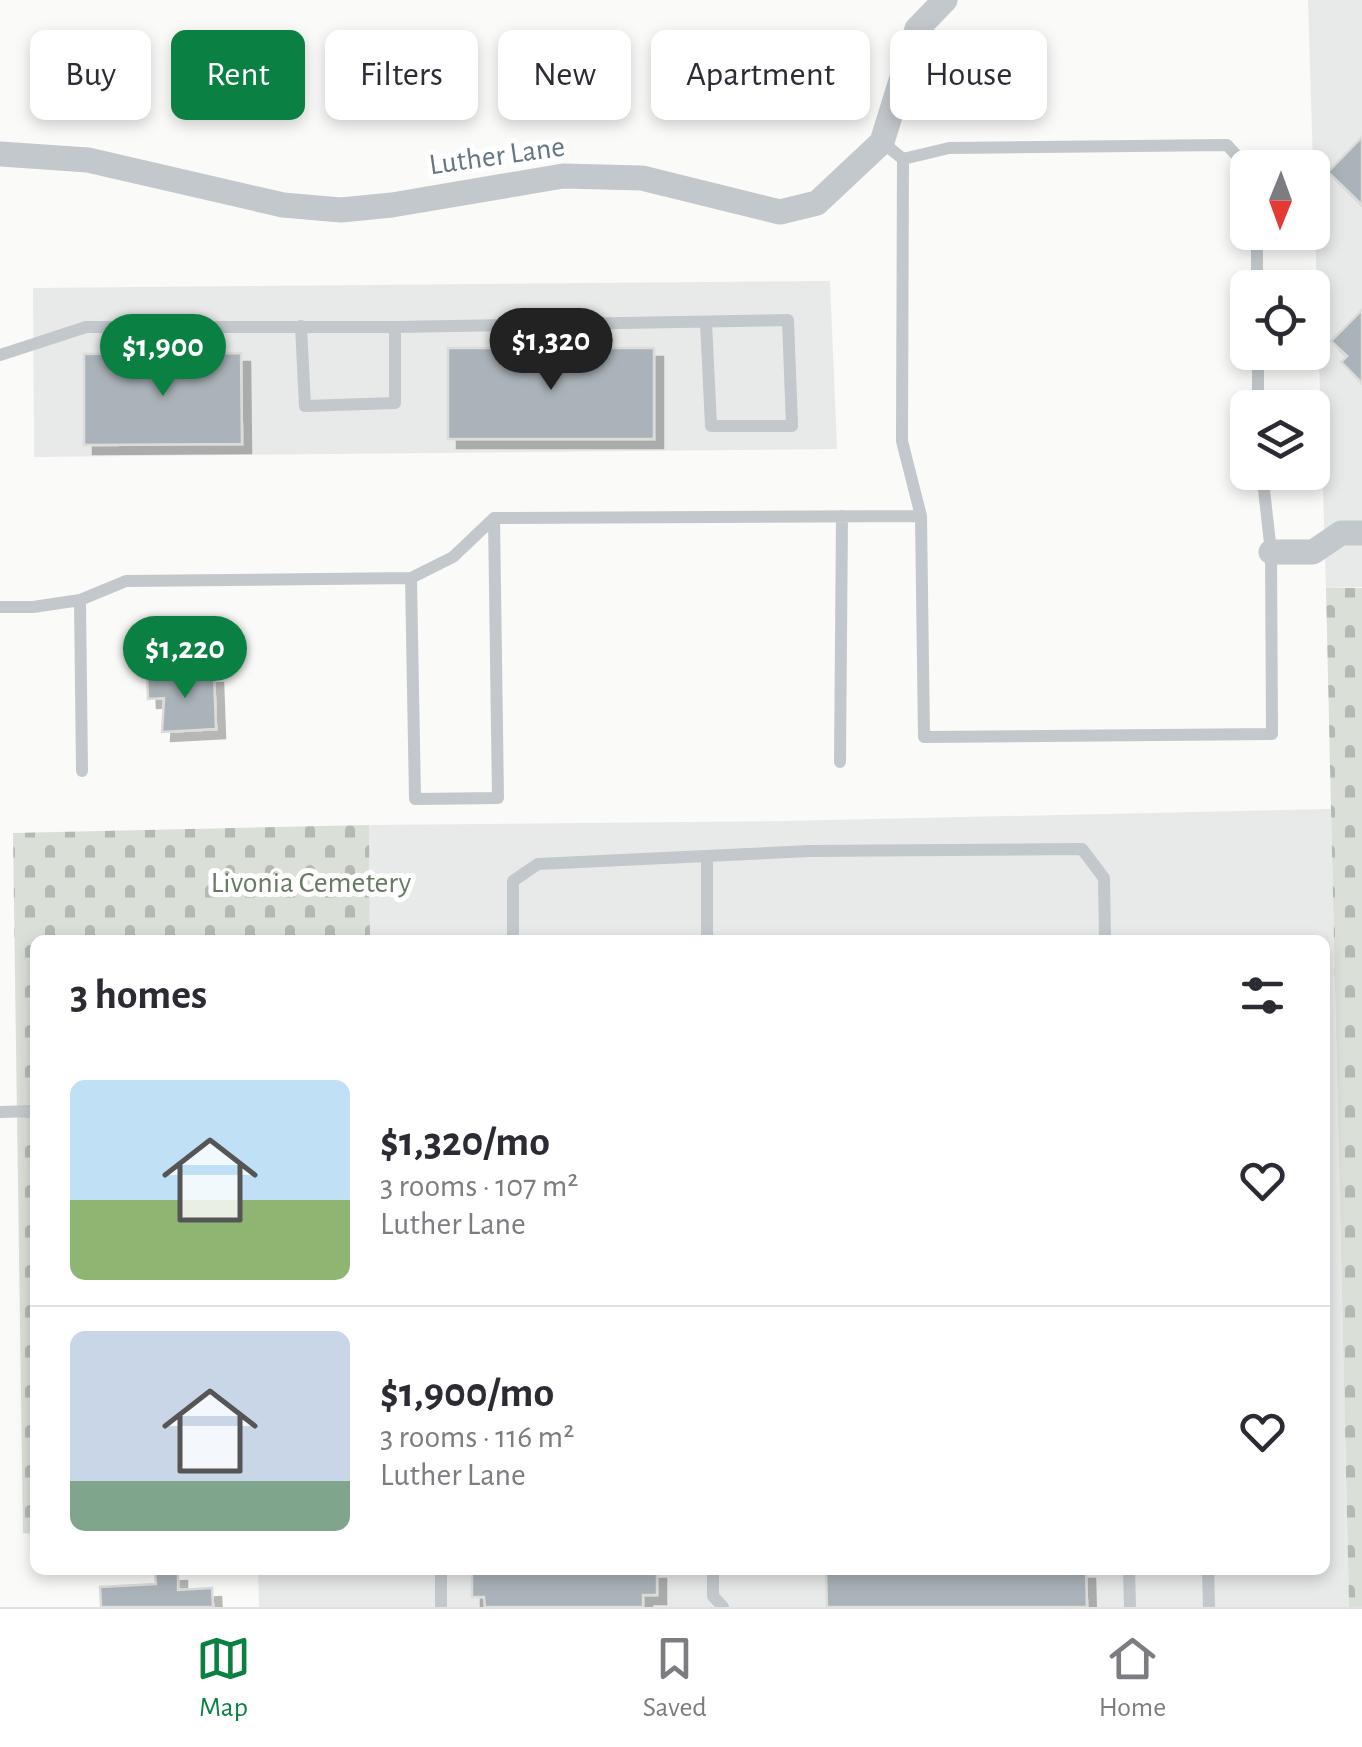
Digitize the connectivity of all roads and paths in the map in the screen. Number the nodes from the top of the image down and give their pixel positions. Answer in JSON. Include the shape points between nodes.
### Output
{"nodes":[{"id":1,"x":945,"y":0,"type":"edge"},
{"id":2,"x":882,"y":142,"type":"junction"},
{"id":3,"x":1232,"y":150,"type":"edge"},
{"id":4,"x":0,"y":154,"type":"edge"},
{"id":5,"x":903,"y":159,"type":"junction"},
{"id":6,"x":706,"y":322,"type":"junction"},
{"id":7,"x":301,"y":326,"type":"junction"},
{"id":8,"x":395,"y":327,"type":"junction"},
{"id":9,"x":0,"y":355,"type":"edge"},
{"id":10,"x":1264,"y":490,"type":"edge"},
{"id":11,"x":842,"y":516,"type":"junction"},
{"id":12,"x":921,"y":516,"type":"junction"},
{"id":13,"x":494,"y":518,"type":"junction"},
{"id":14,"x":1362,"y":533,"type":"edge"},
{"id":15,"x":1271,"y":552,"type":"junction"},
{"id":16,"x":410,"y":578,"type":"junction"},
{"id":17,"x":80,"y":600,"type":"junction"},
{"id":18,"x":0,"y":606,"type":"edge"},
{"id":19,"x":840,"y":762,"type":"dead end"},
{"id":20,"x":82,"y":771,"type":"dead end"},
{"id":21,"x":707,"y":856,"type":"junction"},
{"id":22,"x":513,"y":935,"type":"edge"},
{"id":23,"x":707,"y":935,"type":"edge"},
{"id":24,"x":1105,"y":935,"type":"edge"},
{"id":25,"x":0,"y":1112,"type":"edge"},
{"id":26,"x":30,"y":1112,"type":"edge"},
{"id":27,"x":440,"y":1575,"type":"edge"},
{"id":28,"x":713,"y":1575,"type":"edge"},
{"id":29,"x":1129,"y":1575,"type":"edge"},
{"id":30,"x":1208,"y":1575,"type":"edge"},
{"id":31,"x":441,"y":1607,"type":"edge"},
{"id":32,"x":723,"y":1607,"type":"edge"},
{"id":33,"x":1130,"y":1607,"type":"edge"},
{"id":34,"x":1208,"y":1607,"type":"edge"}],
"edges":[{"from":1,"to":2,"type":"street","via":[[917,29]]},
{"from":2,"to":4,"type":"street","name":"Luther Lane","via":[[816,203],[780,212],[642,178],[564,176],[341,210],[282,205],[88,160]]},
{"from":2,"to":5,"type":"lane"},
{"from":3,"to":5,"type":"lane","via":[[949,148]]},
{"from":5,"to":12,"type":"lane","via":[[902,441]]},
{"from":6,"to":6,"type":"lane","via":[[788,320],[792,426],[710,426]]},
{"from":6,"to":8,"type":"lane"},
{"from":7,"to":8,"type":"lane"},
{"from":7,"to":8,"type":"lane","via":[[305,406],[395,403]]},
{"from":7,"to":9,"type":"lane","via":[[86,327]]},
{"from":10,"to":15,"type":"lane"},
{"from":11,"to":12,"type":"lane"},
{"from":11,"to":13,"type":"lane"},
{"from":11,"to":19,"type":"lane"},
{"from":12,"to":15,"type":"lane","via":[[924,736],[1272,734]]},
{"from":13,"to":16,"type":"lane","via":[[452,557]]},
{"from":13,"to":16,"type":"lane","via":[[498,798],[415,799]]},
{"from":14,"to":15,"type":"street","via":[[1342,533],[1313,552]]},
{"from":16,"to":17,"type":"lane","via":[[126,581]]},
{"from":17,"to":18,"type":"lane"},
{"from":17,"to":20,"type":"lane"},
{"from":21,"to":22,"type":"lane","via":[[538,864],[513,881]]},
{"from":21,"to":23,"type":"lane"},
{"from":21,"to":24,"type":"lane","via":[[1082,849],[1104,878]]},
{"from":25,"to":26,"type":"lane"},
{"from":27,"to":31,"type":"lane"},
{"from":28,"to":32,"type":"lane","via":[[713,1596]]},
{"from":29,"to":33,"type":"lane"},
{"from":30,"to":34,"type":"lane"}]}
